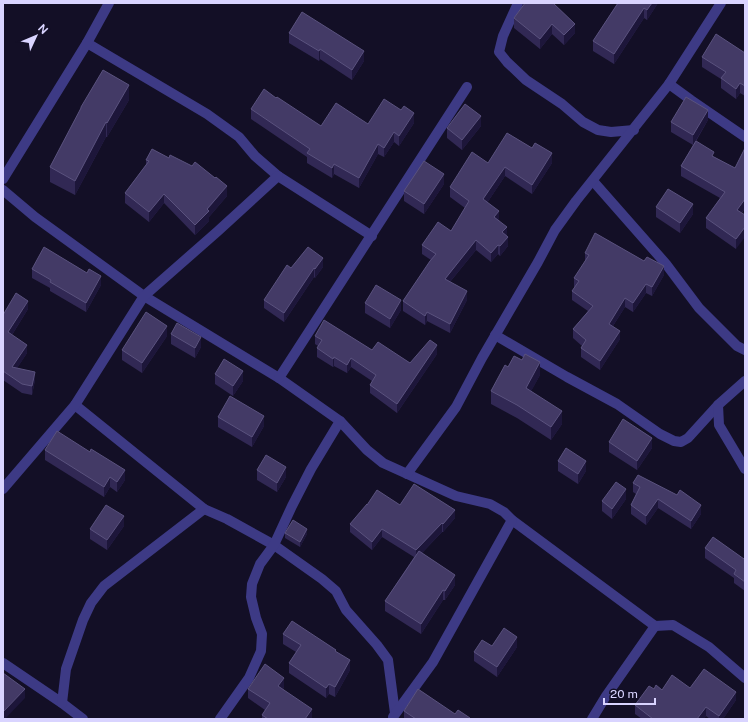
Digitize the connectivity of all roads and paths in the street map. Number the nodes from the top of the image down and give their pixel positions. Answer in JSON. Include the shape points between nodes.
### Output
{"nodes":[{"id":1,"x":109,"y":3,"type":"edge"},
{"id":2,"x":518,"y":3,"type":"edge"},
{"id":3,"x":721,"y":3,"type":"edge"},
{"id":4,"x":87,"y":43,"type":"junction"},
{"id":5,"x":669,"y":84,"type":"junction"},
{"id":6,"x":467,"y":87,"type":"dead end"},
{"id":7,"x":634,"y":130,"type":"junction"},
{"id":8,"x":745,"y":137,"type":"edge"},
{"id":9,"x":278,"y":176,"type":"junction"},
{"id":10,"x":3,"y":179,"type":"edge"},
{"id":11,"x":593,"y":181,"type":"junction"},
{"id":12,"x":3,"y":190,"type":"edge"},
{"id":13,"x":372,"y":236,"type":"junction"},
{"id":14,"x":144,"y":296,"type":"junction"},
{"id":15,"x":495,"y":336,"type":"junction"},
{"id":16,"x":745,"y":350,"type":"edge"},
{"id":17,"x":279,"y":378,"type":"junction"},
{"id":18,"x":745,"y":381,"type":"edge"},
{"id":19,"x":75,"y":405,"type":"junction"},
{"id":20,"x":718,"y":405,"type":"junction"},
{"id":21,"x":340,"y":420,"type":"junction"},
{"id":22,"x":745,"y":469,"type":"edge"},
{"id":23,"x":407,"y":474,"type":"junction"},
{"id":24,"x":3,"y":489,"type":"edge"},
{"id":25,"x":204,"y":509,"type":"junction"},
{"id":26,"x":512,"y":520,"type":"junction"},
{"id":27,"x":274,"y":545,"type":"junction"},
{"id":28,"x":655,"y":626,"type":"junction"},
{"id":29,"x":3,"y":663,"type":"edge"},
{"id":30,"x":745,"y":678,"type":"edge"},
{"id":31,"x":62,"y":703,"type":"junction"},
{"id":32,"x":394,"y":716,"type":"edge"},
{"id":33,"x":83,"y":719,"type":"edge"},
{"id":34,"x":220,"y":719,"type":"edge"},
{"id":35,"x":592,"y":719,"type":"edge"}],
"edges":[{"from":1,"to":4,"type":"street"},
{"from":2,"to":7,"type":"street","via":[[503,36],[499,52],[507,62],[526,80],[562,104],[583,122],[598,130]]},
{"from":3,"to":5,"type":"street"},
{"from":4,"to":9,"type":"street","via":[[207,114],[239,137],[255,156]]},
{"from":4,"to":10,"type":"street"},
{"from":5,"to":7,"type":"street"},
{"from":5,"to":8,"type":"street"},
{"from":6,"to":13,"type":"street"},
{"from":7,"to":11,"type":"street"},
{"from":9,"to":13,"type":"street"},
{"from":9,"to":14,"type":"street"},
{"from":11,"to":15,"type":"street","via":[[555,230]]},
{"from":11,"to":16,"type":"street","via":[[666,264],[699,308],[737,346]]},
{"from":12,"to":14,"type":"street","via":[[35,217]]},
{"from":13,"to":17,"type":"street"},
{"from":14,"to":17,"type":"street"},
{"from":14,"to":19,"type":"street"},
{"from":15,"to":20,"type":"street","via":[[617,404],[674,441],[681,442],[688,438]]},
{"from":15,"to":23,"type":"street","via":[[456,407]]},
{"from":17,"to":21,"type":"street"},
{"from":18,"to":20,"type":"street"},
{"from":19,"to":24,"type":"street"},
{"from":19,"to":25,"type":"street"},
{"from":20,"to":22,"type":"street","via":[[719,425]]},
{"from":21,"to":23,"type":"street","via":[[367,450],[383,463]]},
{"from":21,"to":27,"type":"street","via":[[311,469]]},
{"from":23,"to":26,"type":"street","via":[[456,496],[490,504]]},
{"from":25,"to":27,"type":"street"},
{"from":25,"to":31,"type":"street","via":[[104,586],[91,603],[66,669]]},
{"from":26,"to":28,"type":"street"},
{"from":26,"to":32,"type":"street","via":[[433,662]]},
{"from":27,"to":32,"type":"street","via":[[336,591],[346,610],[388,660]]},
{"from":27,"to":34,"type":"street","via":[[260,564],[252,584],[256,618],[262,634],[261,651],[249,678]]},
{"from":28,"to":30,"type":"street","via":[[673,625],[709,647]]},
{"from":28,"to":35,"type":"street"},
{"from":29,"to":31,"type":"street"},
{"from":31,"to":33,"type":"street"}]}
